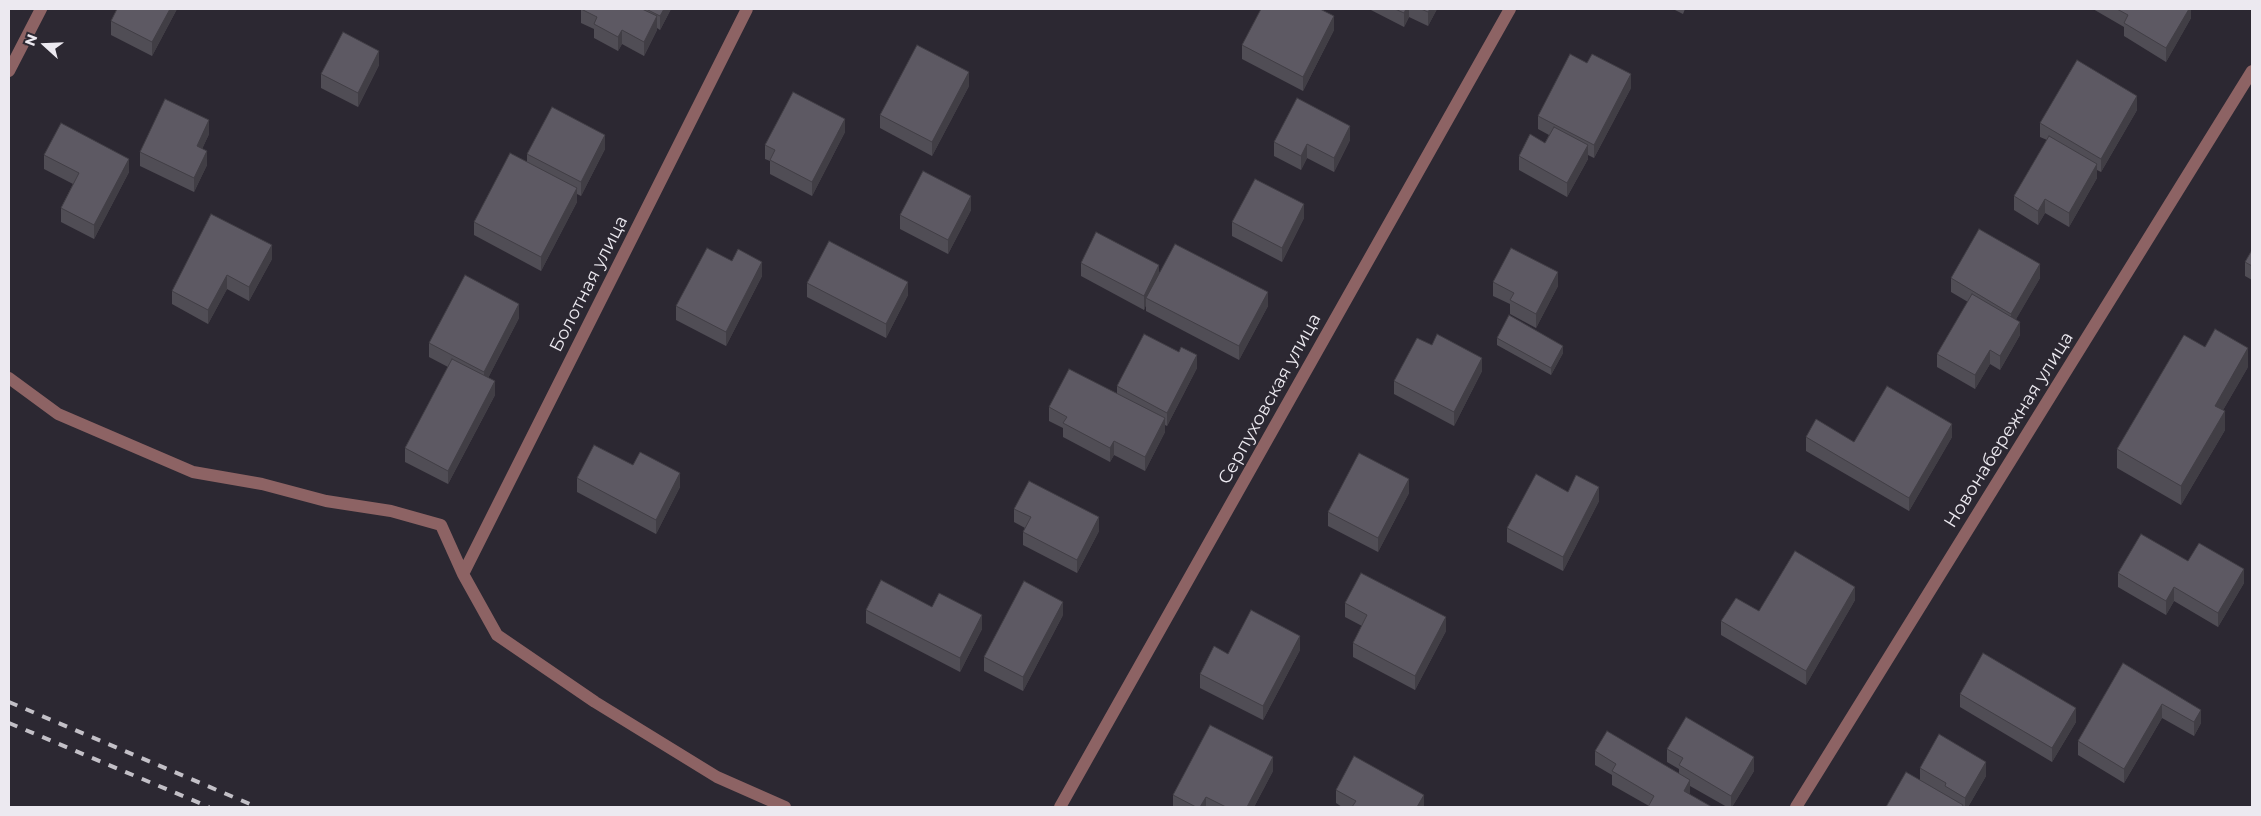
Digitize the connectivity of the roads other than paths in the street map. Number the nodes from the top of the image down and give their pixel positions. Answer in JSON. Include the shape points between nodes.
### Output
{"nodes":[{"id":1,"x":41,"y":9,"type":"edge"},
{"id":2,"x":747,"y":9,"type":"edge"},
{"id":3,"x":1510,"y":9,"type":"edge"},
{"id":4,"x":2252,"y":70,"type":"edge"},
{"id":5,"x":9,"y":71,"type":"edge"},
{"id":6,"x":9,"y":378,"type":"edge"},
{"id":7,"x":463,"y":574,"type":"junction"},
{"id":8,"x":785,"y":807,"type":"edge"},
{"id":9,"x":1060,"y":807,"type":"edge"},
{"id":10,"x":1796,"y":807,"type":"edge"}],
"edges":[{"from":1,"to":5,"type":"street"},
{"from":2,"to":7,"type":"street","name":"Болотная улица"},
{"from":3,"to":9,"type":"street","name":"Серпуховская улица"},
{"from":4,"to":10,"type":"street","name":"Новонабережная улица"},
{"from":6,"to":7,"type":"street","via":[[58,414],[193,472],[262,484],[326,501],[391,511],[441,525]]},
{"from":7,"to":8,"type":"street","via":[[497,635],[595,702],[716,778]]}]}
